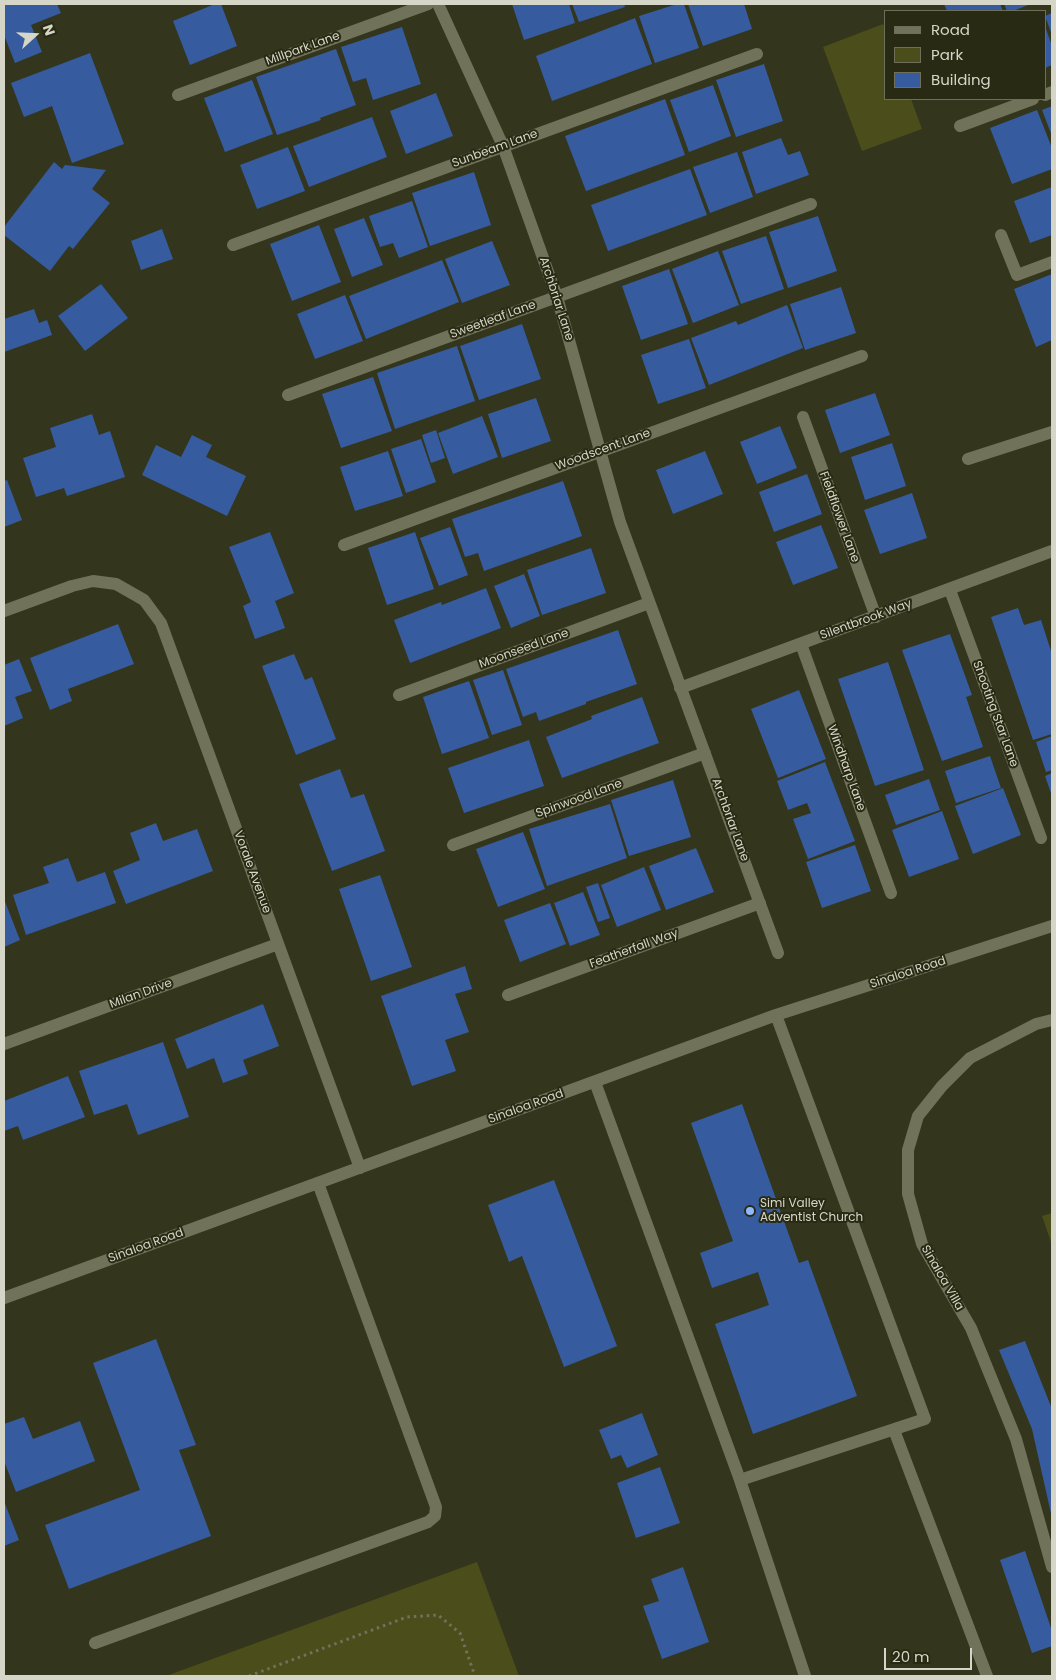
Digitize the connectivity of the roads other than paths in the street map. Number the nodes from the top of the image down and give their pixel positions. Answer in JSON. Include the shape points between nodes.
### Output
{"nodes":[{"id":1,"x":428,"y":4,"type":"edge"},
{"id":2,"x":438,"y":4,"type":"edge"},
{"id":3,"x":757,"y":54,"type":"dead end"},
{"id":4,"x":178,"y":95,"type":"dead end"},
{"id":5,"x":1030,"y":100,"type":"edge"},
{"id":6,"x":960,"y":126,"type":"dead end"},
{"id":7,"x":503,"y":146,"type":"junction"},
{"id":8,"x":812,"y":204,"type":"dead end"},
{"id":9,"x":1002,"y":234,"type":"dead end"},
{"id":10,"x":233,"y":245,"type":"dead end"},
{"id":11,"x":1052,"y":262,"type":"edge"},
{"id":12,"x":557,"y":297,"type":"junction"},
{"id":13,"x":862,"y":356,"type":"dead end"},
{"id":14,"x":288,"y":394,"type":"dead end"},
{"id":15,"x":803,"y":417,"type":"dead end"},
{"id":16,"x":1052,"y":432,"type":"edge"},
{"id":17,"x":600,"y":451,"type":"junction"},
{"id":18,"x":968,"y":459,"type":"dead end"},
{"id":19,"x":344,"y":545,"type":"dead end"},
{"id":20,"x":1052,"y":551,"type":"edge"},
{"id":21,"x":950,"y":590,"type":"junction"},
{"id":22,"x":649,"y":603,"type":"junction"},
{"id":23,"x":4,"y":611,"type":"edge"},
{"id":24,"x":876,"y":616,"type":"junction"},
{"id":25,"x":800,"y":644,"type":"junction"},
{"id":26,"x":680,"y":688,"type":"junction"},
{"id":27,"x":399,"y":695,"type":"dead end"},
{"id":28,"x":705,"y":753,"type":"junction"},
{"id":29,"x":1041,"y":838,"type":"dead end"},
{"id":30,"x":454,"y":845,"type":"dead end"},
{"id":31,"x":890,"y":893,"type":"dead end"},
{"id":32,"x":760,"y":903,"type":"junction"},
{"id":33,"x":1052,"y":926,"type":"edge"},
{"id":34,"x":278,"y":944,"type":"junction"},
{"id":35,"x":778,"y":953,"type":"dead end"},
{"id":36,"x":508,"y":995,"type":"dead end"},
{"id":37,"x":776,"y":1016,"type":"junction"},
{"id":38,"x":1052,"y":1020,"type":"edge"},
{"id":39,"x":4,"y":1044,"type":"edge"},
{"id":40,"x":595,"y":1082,"type":"junction"},
{"id":41,"x":360,"y":1168,"type":"junction"},
{"id":42,"x":318,"y":1183,"type":"junction"},
{"id":43,"x":4,"y":1298,"type":"edge"},
{"id":44,"x":894,"y":1430,"type":"junction"},
{"id":45,"x":740,"y":1480,"type":"junction"},
{"id":46,"x":1052,"y":1567,"type":"edge"},
{"id":47,"x":95,"y":1643,"type":"dead end"},
{"id":48,"x":805,"y":1676,"type":"edge"},
{"id":49,"x":987,"y":1676,"type":"edge"}],
"edges":[{"from":1,"to":4,"type":"street","name":"Millpark Lane"},
{"from":2,"to":7,"type":"street","name":"Archbriar Lane"},
{"from":3,"to":7,"type":"street","name":"Sunbeam Lane"},
{"from":5,"to":6,"type":"street"},
{"from":7,"to":10,"type":"street","name":"Sunbeam Lane"},
{"from":7,"to":12,"type":"street","name":"Archbriar Lane"},
{"from":8,"to":12,"type":"street","name":"Sweetleaf Lane"},
{"from":9,"to":11,"type":"street","via":[[1017,275]]},
{"from":12,"to":14,"type":"street","name":"Sweetleaf Lane"},
{"from":12,"to":17,"type":"street","name":"Archbriar Lane"},
{"from":13,"to":17,"type":"street","name":"Woodscent Lane"},
{"from":15,"to":24,"type":"street","name":"Fieldflower Lane"},
{"from":16,"to":18,"type":"street"},
{"from":17,"to":19,"type":"street","name":"Woodscent Lane"},
{"from":17,"to":22,"type":"street","name":"Archbriar Lane","via":[[620,522]]},
{"from":20,"to":21,"type":"street","name":"Silentbrook Way"},
{"from":21,"to":24,"type":"street","name":"Silentbrook Way"},
{"from":21,"to":29,"type":"street","name":"Shooting Star Lane"},
{"from":22,"to":26,"type":"street","name":"Archbriar Lane"},
{"from":22,"to":27,"type":"street","name":"Moonseed Lane"},
{"from":23,"to":34,"type":"street","name":"Vorale Avenue","via":[[93,581],[116,584],[144,600],[161,623]]},
{"from":24,"to":25,"type":"street","name":"Silentbrook Way"},
{"from":25,"to":26,"type":"street","name":"Silentbrook Way"},
{"from":25,"to":31,"type":"street","name":"Windharp Lane"},
{"from":26,"to":28,"type":"street","name":"Archbriar Lane"},
{"from":28,"to":30,"type":"street","name":"Spinwood Lane"},
{"from":28,"to":32,"type":"street","name":"Archbriar Lane"},
{"from":32,"to":35,"type":"street","name":"Archbriar Lane"},
{"from":32,"to":36,"type":"street","name":"Featherfall Way"},
{"from":33,"to":37,"type":"street","name":"Sinaloa Road"},
{"from":34,"to":39,"type":"street","name":"Milan Drive"},
{"from":34,"to":41,"type":"street","name":"Vorale Avenue"},
{"from":37,"to":40,"type":"street","name":"Sinaloa Road"},
{"from":37,"to":44,"type":"street","via":[[926,1419]]},
{"from":38,"to":46,"type":"street","name":"Sinaloa Villa","via":[[1036,1024],[970,1058],[942,1086],[918,1116],[908,1150],[908,1194],[922,1244],[971,1328],[1016,1439]]},
{"from":40,"to":41,"type":"street","name":"Sinaloa Road"},
{"from":40,"to":45,"type":"street"},
{"from":41,"to":42,"type":"street","name":"Sinaloa Road"},
{"from":42,"to":43,"type":"street","name":"Sinaloa Road"},
{"from":42,"to":47,"type":"street","via":[[436,1507],[435,1516],[428,1522]]},
{"from":44,"to":45,"type":"street"},
{"from":44,"to":49,"type":"street"},
{"from":45,"to":48,"type":"street"}]}
